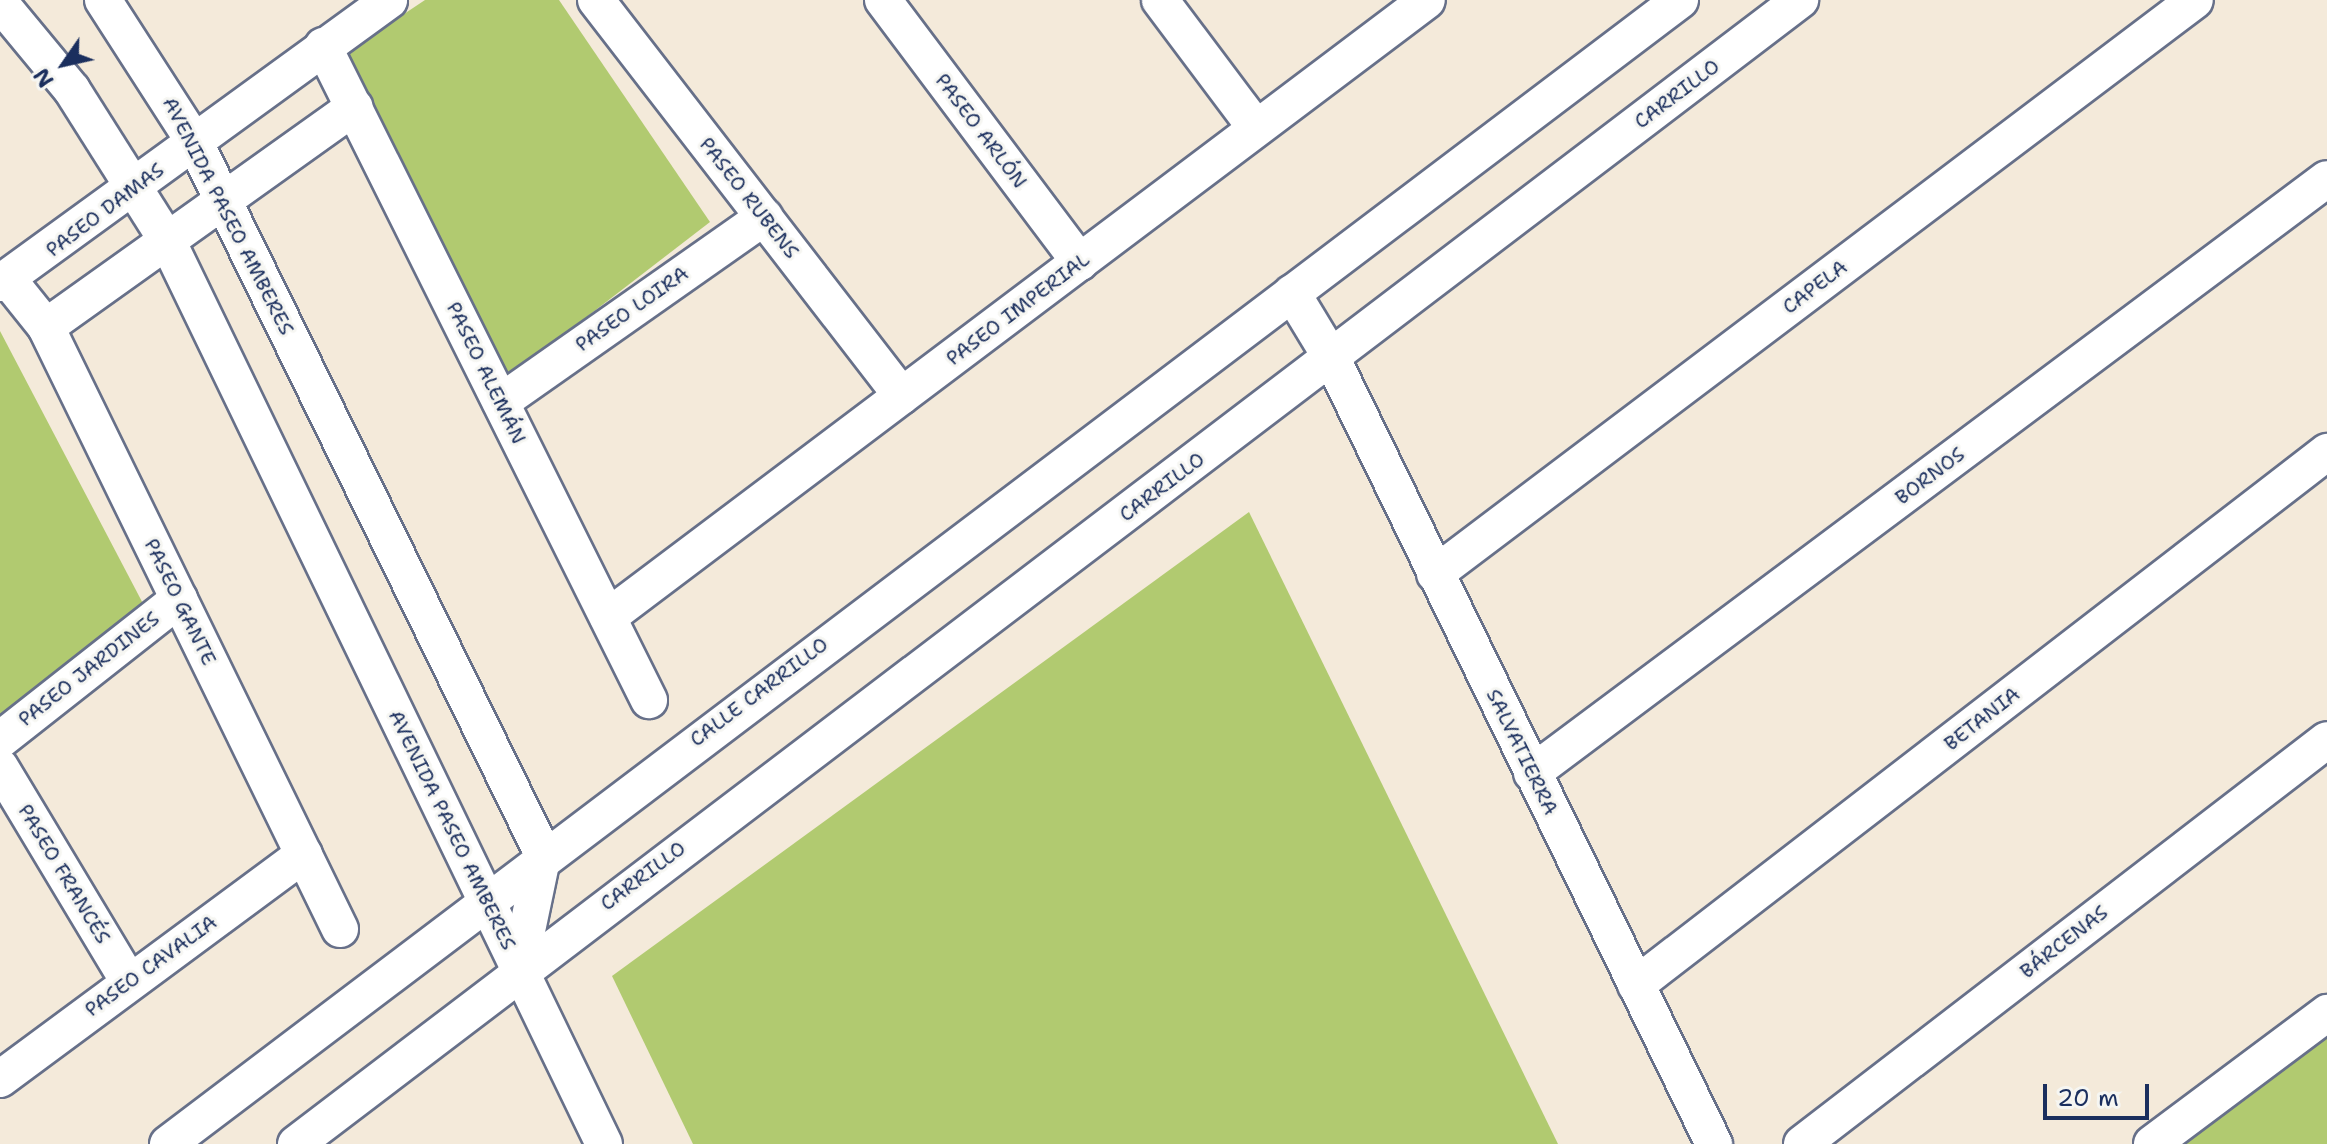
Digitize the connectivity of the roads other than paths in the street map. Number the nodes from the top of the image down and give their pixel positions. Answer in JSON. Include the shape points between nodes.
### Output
{"nodes":[{"id":1,"x":103,"y":0,"type":"edge"},
{"id":2,"x":389,"y":0,"type":"edge"},
{"id":3,"x":596,"y":0,"type":"edge"},
{"id":4,"x":883,"y":0,"type":"edge"},
{"id":5,"x":1160,"y":0,"type":"edge"},
{"id":6,"x":1427,"y":0,"type":"edge"},
{"id":7,"x":1680,"y":0,"type":"edge"},
{"id":8,"x":1800,"y":0,"type":"edge"},
{"id":9,"x":2195,"y":0,"type":"edge"},
{"id":10,"x":0,"y":3,"type":"edge"},
{"id":11,"x":323,"y":46,"type":"junction"},
{"id":12,"x":354,"y":107,"type":"junction"},
{"id":13,"x":1256,"y":128,"type":"junction"},
{"id":14,"x":195,"y":143,"type":"junction"},
{"id":15,"x":2327,"y":179,"type":"edge"},
{"id":16,"x":136,"y":186,"type":"junction"},
{"id":17,"x":224,"y":200,"type":"junction"},
{"id":18,"x":764,"y":217,"type":"junction"},
{"id":19,"x":167,"y":240,"type":"junction"},
{"id":20,"x":1080,"y":262,"type":"junction"},
{"id":21,"x":5,"y":282,"type":"edge"},
{"id":22,"x":1292,"y":293,"type":"junction"},
{"id":23,"x":46,"y":327,"type":"junction"},
{"id":24,"x":1332,"y":359,"type":"junction"},
{"id":25,"x":902,"y":396,"type":"junction"},
{"id":26,"x":501,"y":402,"type":"junction"},
{"id":27,"x":2327,"y":452,"type":"edge"},
{"id":28,"x":1435,"y":574,"type":"junction"},
{"id":29,"x":179,"y":599,"type":"junction"},
{"id":30,"x":608,"y":617,"type":"junction"},
{"id":31,"x":649,"y":700,"type":"dead end"},
{"id":32,"x":0,"y":740,"type":"edge"},
{"id":33,"x":2327,"y":740,"type":"edge"},
{"id":34,"x":0,"y":767,"type":"edge"},
{"id":35,"x":1532,"y":773,"type":"junction"},
{"id":36,"x":304,"y":854,"type":"junction"},
{"id":37,"x":543,"y":854,"type":"junction"},
{"id":38,"x":483,"y":900,"type":"junction"},
{"id":39,"x":340,"y":929,"type":"dead end"},
{"id":40,"x":519,"y":969,"type":"junction"},
{"id":41,"x":129,"y":982,"type":"junction"},
{"id":42,"x":1636,"y":985,"type":"junction"},
{"id":43,"x":2327,"y":1013,"type":"edge"},
{"id":44,"x":0,"y":1079,"type":"edge"},
{"id":45,"x":168,"y":1144,"type":"edge"},
{"id":46,"x":296,"y":1144,"type":"edge"},
{"id":47,"x":604,"y":1144,"type":"edge"},
{"id":48,"x":1714,"y":1144,"type":"edge"},
{"id":49,"x":1802,"y":1144,"type":"edge"},
{"id":50,"x":2152,"y":1144,"type":"edge"}],
"edges":[{"from":1,"to":14,"type":"street","name":"AVENIDA PASEO AMBERES"},
{"from":2,"to":11,"type":"street","name":"PASEO DAMAS"},
{"from":3,"to":18,"type":"street","name":"PASEO RUBENS"},
{"from":4,"to":20,"type":"street","name":"PASEO ARLÓN"},
{"from":5,"to":13,"type":"street"},
{"from":6,"to":13,"type":"street","name":"PASEO IMPERIAL"},
{"from":7,"to":22,"type":"street","name":"CALLE CARRILLO"},
{"from":8,"to":24,"type":"street","name":"CARRILLO"},
{"from":9,"to":28,"type":"street","name":"CAPELA"},
{"from":10,"to":16,"type":"street","name":"AVENIDA PASEO AMBERES","via":[[72,90]]},
{"from":11,"to":12,"type":"street","name":"PASEO ALEMÁN"},
{"from":11,"to":14,"type":"street","name":"PASEO DAMAS"},
{"from":12,"to":17,"type":"street"},
{"from":12,"to":26,"type":"street","name":"PASEO ALEMÁN"},
{"from":13,"to":20,"type":"street","name":"PASEO IMPERIAL"},
{"from":14,"to":16,"type":"street","name":"PASEO DAMAS"},
{"from":14,"to":17,"type":"street","name":"AVENIDA PASEO AMBERES"},
{"from":15,"to":35,"type":"street","name":"BORNOS"},
{"from":16,"to":19,"type":"street","name":"AVENIDA PASEO AMBERES"},
{"from":16,"to":21,"type":"street","name":"PASEO DAMAS"},
{"from":17,"to":19,"type":"street"},
{"from":17,"to":37,"type":"street","name":"AVENIDA PASEO AMBERES"},
{"from":18,"to":25,"type":"street","name":"PASEO RUBENS"},
{"from":18,"to":26,"type":"street","name":"PASEO LOIRA"},
{"from":19,"to":23,"type":"street"},
{"from":19,"to":38,"type":"street","name":"AVENIDA PASEO AMBERES"},
{"from":20,"to":25,"type":"street","name":"PASEO IMPERIAL"},
{"from":21,"to":23,"type":"street","name":"PASEO GANTE"},
{"from":22,"to":24,"type":"street"},
{"from":22,"to":37,"type":"street","name":"CALLE CARRILLO"},
{"from":23,"to":29,"type":"street","name":"PASEO GANTE"},
{"from":24,"to":28,"type":"street","name":"SALVATIERRA"},
{"from":24,"to":40,"type":"street","name":"CARRILLO"},
{"from":25,"to":30,"type":"street","name":"PASEO IMPERIAL"},
{"from":26,"to":30,"type":"street","name":"PASEO ALEMÁN"},
{"from":27,"to":42,"type":"street","name":"BETANIA"},
{"from":28,"to":35,"type":"street","name":"SALVATIERRA"},
{"from":29,"to":32,"type":"street","name":"PASEO JARDINES"},
{"from":29,"to":36,"type":"street","name":"PASEO GANTE"},
{"from":30,"to":31,"type":"street","name":"PASEO ALEMÁN"},
{"from":33,"to":49,"type":"street","name":"BÁRCENAS"},
{"from":34,"to":41,"type":"street","name":"PASEO FRANCÉS"},
{"from":35,"to":42,"type":"street","name":"SALVATIERRA"},
{"from":36,"to":39,"type":"street","name":"PASEO GANTE"},
{"from":36,"to":41,"type":"street","name":"PASEO CAVALIA"},
{"from":37,"to":38,"type":"street","name":"CALLE CARRILLO"},
{"from":37,"to":40,"type":"street","name":"AVENIDA PASEO AMBERES"},
{"from":38,"to":40,"type":"street","name":"AVENIDA PASEO AMBERES"},
{"from":38,"to":45,"type":"street","name":"CALLE CARRILLO"},
{"from":40,"to":46,"type":"street"},
{"from":40,"to":47,"type":"street"},
{"from":41,"to":44,"type":"street","name":"PASEO CAVALIA"},
{"from":42,"to":48,"type":"street","name":"SALVATIERRA"},
{"from":43,"to":50,"type":"street"}]}
